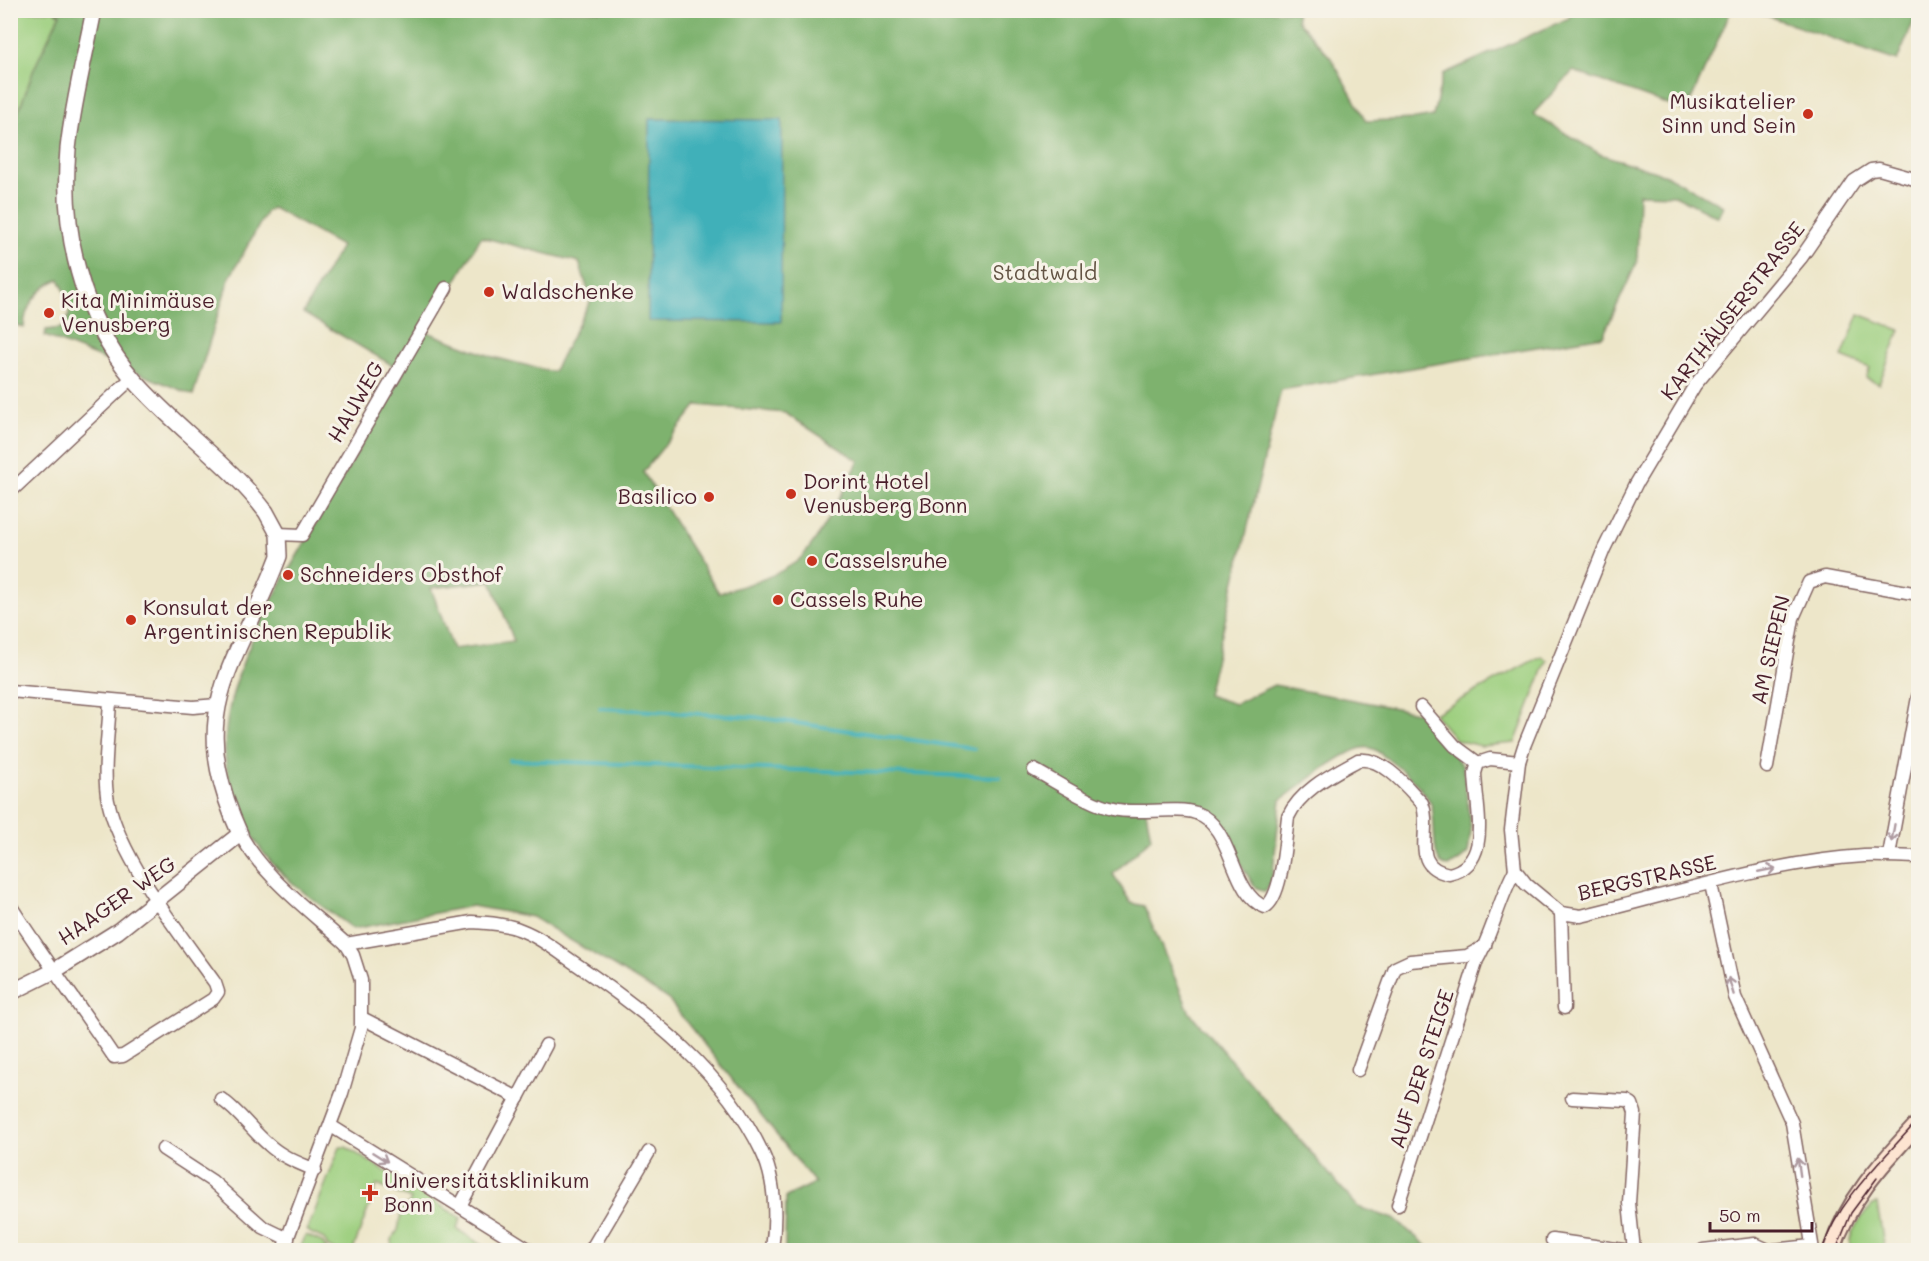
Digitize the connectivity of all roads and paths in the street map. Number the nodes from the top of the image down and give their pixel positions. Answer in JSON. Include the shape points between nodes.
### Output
{"nodes":[{"id":1,"x":94,"y":10,"type":"edge"},
{"id":2,"x":1918,"y":180,"type":"edge"},
{"id":3,"x":446,"y":288,"type":"dead end"},
{"id":4,"x":132,"y":378,"type":"junction"},
{"id":5,"x":10,"y":492,"type":"edge"},
{"id":6,"x":278,"y":534,"type":"junction"},
{"id":7,"x":1918,"y":594,"type":"edge"},
{"id":8,"x":10,"y":691,"type":"edge"},
{"id":9,"x":1918,"y":697,"type":"edge"},
{"id":10,"x":110,"y":700,"type":"junction"},
{"id":11,"x":217,"y":705,"type":"junction"},
{"id":12,"x":1421,"y":707,"type":"dead end"},
{"id":13,"x":1519,"y":762,"type":"junction"},
{"id":14,"x":1478,"y":764,"type":"junction"},
{"id":15,"x":1767,"y":767,"type":"dead end"},
{"id":16,"x":1034,"y":770,"type":"dead end"},
{"id":17,"x":240,"y":834,"type":"junction"},
{"id":18,"x":1889,"y":855,"type":"junction"},
{"id":19,"x":1918,"y":857,"type":"edge"},
{"id":20,"x":1515,"y":870,"type":"junction"},
{"id":21,"x":1710,"y":884,"type":"junction"},
{"id":22,"x":158,"y":902,"type":"junction"},
{"id":23,"x":10,"y":905,"type":"edge"},
{"id":24,"x":1561,"y":913,"type":"junction"},
{"id":25,"x":346,"y":944,"type":"junction"},
{"id":26,"x":1485,"y":946,"type":"junction"},
{"id":27,"x":54,"y":970,"type":"junction"},
{"id":28,"x":10,"y":993,"type":"edge"},
{"id":29,"x":1564,"y":1008,"type":"dead end"},
{"id":30,"x":362,"y":1018,"type":"junction"},
{"id":31,"x":546,"y":1045,"type":"dead end"},
{"id":32,"x":1358,"y":1070,"type":"dead end"},
{"id":33,"x":518,"y":1098,"type":"junction"},
{"id":34,"x":1572,"y":1098,"type":"dead end"},
{"id":35,"x":221,"y":1099,"type":"dead end"},
{"id":36,"x":1918,"y":1124,"type":"edge"},
{"id":37,"x":331,"y":1126,"type":"junction"},
{"id":38,"x":163,"y":1149,"type":"dead end"},
{"id":39,"x":649,"y":1152,"type":"dead end"},
{"id":40,"x":315,"y":1170,"type":"junction"},
{"id":41,"x":1398,"y":1205,"type":"dead end"},
{"id":42,"x":460,"y":1206,"type":"junction"},
{"id":43,"x":1552,"y":1240,"type":"dead end"},
{"id":44,"x":286,"y":1245,"type":"edge"},
{"id":45,"x":1812,"y":1248,"type":"edge"},
{"id":46,"x":530,"y":1251,"type":"edge"},
{"id":47,"x":591,"y":1251,"type":"edge"},
{"id":48,"x":772,"y":1251,"type":"edge"},
{"id":49,"x":1623,"y":1251,"type":"edge"},
{"id":50,"x":1634,"y":1251,"type":"edge"},
{"id":51,"x":1703,"y":1251,"type":"edge"},
{"id":52,"x":1768,"y":1251,"type":"edge"},
{"id":53,"x":1774,"y":1251,"type":"edge"},
{"id":54,"x":1832,"y":1251,"type":"edge"}],
"edges":[{"from":1,"to":4,"type":"street","via":[[68,150],[70,234],[87,301],[105,338]]},
{"from":2,"to":13,"type":"street","name":"KARTHÄUSERSTRASSE","via":[[1880,169],[1871,170],[1854,182],[1801,258],[1695,385],[1636,484],[1604,549]]},
{"from":3,"to":6,"type":"street","name":"HAUWEG","via":[[302,535]]},
{"from":4,"to":5,"type":"street"},
{"from":4,"to":6,"type":"street","via":[[258,501]]},
{"from":6,"to":11,"type":"street","via":[[279,556]]},
{"from":7,"to":15,"type":"street","name":"AM SIEPEN","via":[[1825,577],[1809,582],[1793,618]]},
{"from":8,"to":10,"type":"street"},
{"from":9,"to":18,"type":"street","one_way":true},
{"from":10,"to":11,"type":"street","via":[[193,707]]},
{"from":10,"to":22,"type":"street","via":[[108,800],[119,831]]},
{"from":11,"to":17,"type":"street","via":[[214,721],[220,779]]},
{"from":12,"to":14,"type":"street","via":[[1455,746]]},
{"from":13,"to":14,"type":"street","via":[[1490,759]]},
{"from":13,"to":20,"type":"street","via":[[1511,830]]},
{"from":14,"to":16,"type":"street","via":[[1478,851],[1469,866],[1449,874],[1428,864],[1422,803],[1386,770],[1358,760],[1312,788],[1293,806],[1276,891],[1265,907],[1249,895],[1216,829],[1196,812],[1111,809]]},
{"from":17,"to":22,"type":"street","name":"HAAGER WEG"},
{"from":17,"to":25,"type":"street","via":[[272,877]]},
{"from":18,"to":19,"type":"street","name":"BERGSTRASSE"},
{"from":21,"to":18,"type":"street","name":"BERGSTRASSE","one_way":true,"via":[[1819,861]]},
{"from":20,"to":24,"type":"street","name":"BERGSTRASSE"},
{"from":20,"to":26,"type":"street","name":"AUF DER STEIGE","via":[[1504,889]]},
{"from":21,"to":24,"type":"street","name":"BERGSTRASSE","via":[[1581,916]]},
{"from":45,"to":21,"type":"street","one_way":true,"via":[[1792,1123],[1735,997]]},
{"from":22,"to":27,"type":"street","name":"HAAGER WEG"},
{"from":22,"to":27,"type":"street","via":[[215,983],[218,992],[213,999],[123,1056],[114,1057]]},
{"from":23,"to":27,"type":"street"},
{"from":24,"to":29,"type":"street"},
{"from":25,"to":30,"type":"street","via":[[361,980]]},
{"from":25,"to":48,"type":"street","via":[[472,922],[491,923],[533,935],[589,973],[679,1040],[746,1122],[769,1170],[774,1222]]},
{"from":26,"to":32,"type":"street","name":"AUF DER STEIGE","via":[[1467,956],[1410,961],[1395,968]]},
{"from":26,"to":41,"type":"street","name":"AUF DER STEIGE","via":[[1477,960]]},
{"from":27,"to":28,"type":"street","name":"HAAGER WEG"},
{"from":30,"to":33,"type":"street"},
{"from":30,"to":37,"type":"street"},
{"from":31,"to":33,"type":"street"},
{"from":33,"to":42,"type":"street"},
{"from":34,"to":50,"type":"street","via":[[1632,1104],[1635,1113],[1629,1203]]},
{"from":35,"to":40,"type":"street","via":[[238,1110],[269,1146]]},
{"from":36,"to":54,"type":"main road","via":[[1858,1194]]},
{"from":37,"to":40,"type":"street"},
{"from":37,"to":42,"type":"street","one_way":true},
{"from":38,"to":44,"type":"street","via":[[212,1181]]},
{"from":39,"to":47,"type":"street"},
{"from":40,"to":44,"type":"street"},
{"from":42,"to":46,"type":"street"},
{"from":43,"to":49,"type":"street"},
{"from":45,"to":53,"type":"street"},
{"from":51,"to":52,"type":"street","via":[[1755,1244]]}]}
